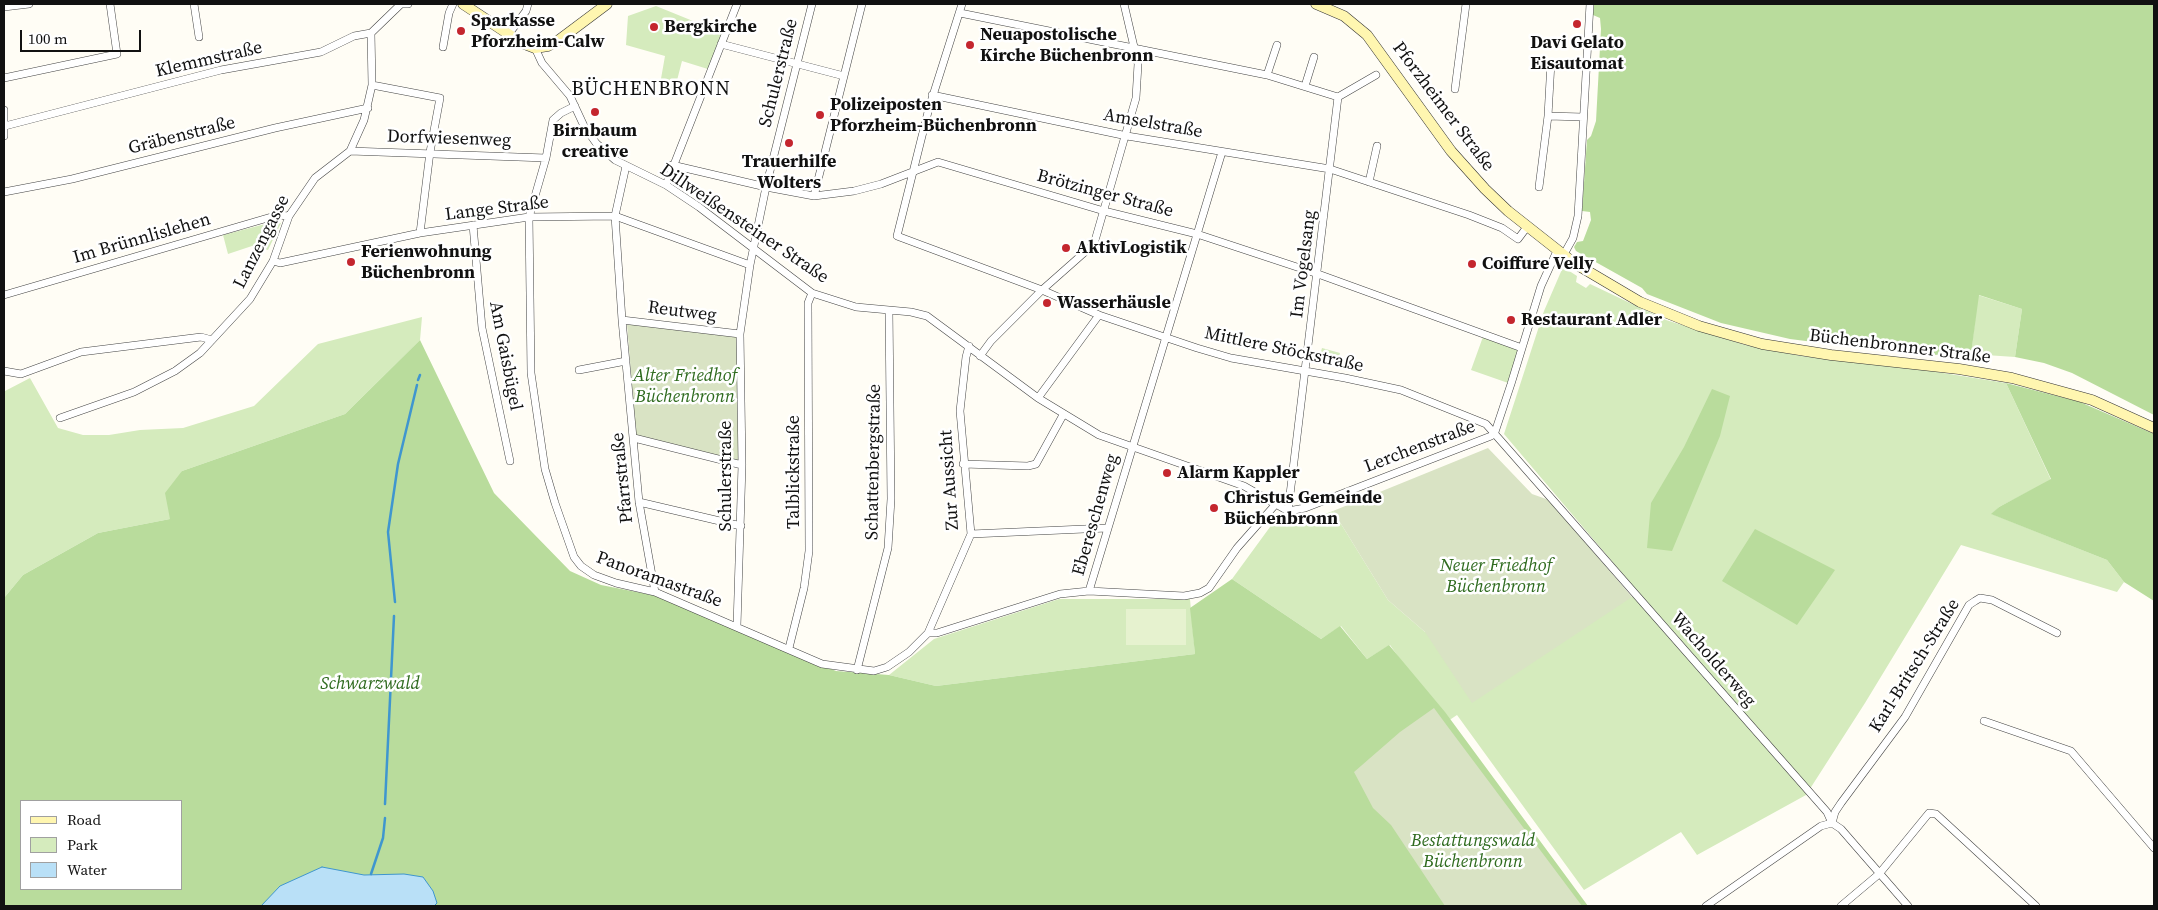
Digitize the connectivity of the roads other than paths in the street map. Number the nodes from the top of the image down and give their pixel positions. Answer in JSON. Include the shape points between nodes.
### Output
{"nodes":[{"id":1,"x":28,"y":4,"type":"edge"},
{"id":2,"x":110,"y":4,"type":"edge"},
{"id":3,"x":194,"y":4,"type":"edge"},
{"id":4,"x":403,"y":4,"type":"edge"},
{"id":5,"x":453,"y":4,"type":"edge"},
{"id":6,"x":463,"y":4,"type":"edge"},
{"id":7,"x":528,"y":4,"type":"edge"},
{"id":8,"x":607,"y":4,"type":"edge"},
{"id":9,"x":737,"y":4,"type":"edge"},
{"id":10,"x":812,"y":4,"type":"edge"},
{"id":11,"x":862,"y":4,"type":"edge"},
{"id":12,"x":962,"y":4,"type":"edge"},
{"id":13,"x":1124,"y":4,"type":"edge"},
{"id":14,"x":1316,"y":4,"type":"edge"},
{"id":15,"x":1466,"y":4,"type":"edge"},
{"id":16,"x":1590,"y":4,"type":"edge"},
{"id":17,"x":4,"y":7,"type":"edge"},
{"id":18,"x":473,"y":7,"type":"edge"},
{"id":19,"x":960,"y":13,"type":"junction"},
{"id":20,"x":371,"y":34,"type":"junction"},
{"id":21,"x":508,"y":35,"type":"junction"},
{"id":22,"x":199,"y":37,"type":"dead end"},
{"id":23,"x":721,"y":44,"type":"junction"},
{"id":24,"x":1277,"y":45,"type":"dead end"},
{"id":25,"x":443,"y":48,"type":"dead end"},
{"id":26,"x":535,"y":48,"type":"junction"},
{"id":27,"x":1136,"y":48,"type":"junction"},
{"id":28,"x":1314,"y":56,"type":"dead end"},
{"id":29,"x":1551,"y":62,"type":"dead end"},
{"id":30,"x":798,"y":64,"type":"junction"},
{"id":31,"x":1376,"y":75,"type":"dead end"},
{"id":32,"x":844,"y":76,"type":"junction"},
{"id":33,"x":1267,"y":76,"type":"junction"},
{"id":34,"x":4,"y":78,"type":"edge"},
{"id":35,"x":372,"y":85,"type":"junction"},
{"id":36,"x":1305,"y":86,"type":"junction"},
{"id":37,"x":1455,"y":89,"type":"dead end"},
{"id":38,"x":932,"y":95,"type":"junction"},
{"id":39,"x":1338,"y":97,"type":"junction"},
{"id":40,"x":575,"y":106,"type":"junction"},
{"id":41,"x":368,"y":108,"type":"junction"},
{"id":42,"x":4,"y":110,"type":"edge"},
{"id":43,"x":1548,"y":116,"type":"junction"},
{"id":44,"x":1583,"y":117,"type":"junction"},
{"id":45,"x":5,"y":126,"type":"junction"},
{"id":46,"x":4,"y":136,"type":"edge"},
{"id":47,"x":1127,"y":136,"type":"junction"},
{"id":48,"x":1377,"y":146,"type":"dead end"},
{"id":49,"x":350,"y":151,"type":"junction"},
{"id":50,"x":430,"y":152,"type":"junction"},
{"id":51,"x":1222,"y":152,"type":"junction"},
{"id":52,"x":546,"y":158,"type":"junction"},
{"id":53,"x":672,"y":165,"type":"junction"},
{"id":54,"x":626,"y":166,"type":"junction"},
{"id":55,"x":1330,"y":169,"type":"junction"},
{"id":56,"x":912,"y":171,"type":"junction"},
{"id":57,"x":1369,"y":182,"type":"junction"},
{"id":58,"x":666,"y":185,"type":"junction"},
{"id":59,"x":1539,"y":187,"type":"dead end"},
{"id":60,"x":766,"y":188,"type":"junction"},
{"id":61,"x":4,"y":192,"type":"edge"},
{"id":62,"x":814,"y":196,"type":"junction"},
{"id":63,"x":1104,"y":211,"type":"junction"},
{"id":64,"x":289,"y":216,"type":"junction"},
{"id":65,"x":529,"y":216,"type":"junction"},
{"id":66,"x":615,"y":216,"type":"junction"},
{"id":67,"x":473,"y":225,"type":"junction"},
{"id":68,"x":1527,"y":227,"type":"junction"},
{"id":69,"x":420,"y":233,"type":"junction"},
{"id":70,"x":1196,"y":234,"type":"junction"},
{"id":71,"x":752,"y":249,"type":"junction"},
{"id":72,"x":1560,"y":253,"type":"junction"},
{"id":73,"x":273,"y":261,"type":"junction"},
{"id":74,"x":750,"y":265,"type":"junction"},
{"id":75,"x":1318,"y":274,"type":"junction"},
{"id":76,"x":1042,"y":290,"type":"junction"},
{"id":77,"x":812,"y":293,"type":"junction"},
{"id":78,"x":4,"y":295,"type":"edge"},
{"id":79,"x":1640,"y":302,"type":"joint"},
{"id":80,"x":889,"y":310,"type":"junction"},
{"id":81,"x":1099,"y":315,"type":"junction"},
{"id":82,"x":622,"y":320,"type":"junction"},
{"id":83,"x":740,"y":334,"type":"junction"},
{"id":84,"x":1165,"y":338,"type":"junction"},
{"id":85,"x":212,"y":340,"type":"junction"},
{"id":86,"x":969,"y":346,"type":"junction"},
{"id":87,"x":1522,"y":348,"type":"junction"},
{"id":88,"x":980,"y":356,"type":"junction"},
{"id":89,"x":626,"y":361,"type":"junction"},
{"id":90,"x":4,"y":370,"type":"edge"},
{"id":91,"x":579,"y":370,"type":"dead end"},
{"id":92,"x":1306,"y":372,"type":"junction"},
{"id":93,"x":1038,"y":398,"type":"junction"},
{"id":94,"x":1063,"y":415,"type":"junction"},
{"id":95,"x":60,"y":418,"type":"dead end"},
{"id":96,"x":2154,"y":428,"type":"edge"},
{"id":97,"x":1495,"y":432,"type":"junction"},
{"id":98,"x":634,"y":438,"type":"junction"},
{"id":99,"x":1131,"y":446,"type":"junction"},
{"id":100,"x":510,"y":462,"type":"dead end"},
{"id":101,"x":963,"y":464,"type":"junction"},
{"id":102,"x":742,"y":465,"type":"junction"},
{"id":103,"x":639,"y":502,"type":"junction"},
{"id":104,"x":1275,"y":505,"type":"junction"},
{"id":105,"x":1288,"y":511,"type":"junction"},
{"id":106,"x":741,"y":526,"type":"junction"},
{"id":107,"x":1107,"y":528,"type":"junction"},
{"id":108,"x":971,"y":534,"type":"junction"},
{"id":109,"x":1089,"y":591,"type":"junction"},
{"id":110,"x":655,"y":592,"type":"junction"},
{"id":111,"x":737,"y":626,"type":"junction"},
{"id":112,"x":928,"y":633,"type":"junction"},
{"id":113,"x":2056,"y":633,"type":"dead end"},
{"id":114,"x":789,"y":648,"type":"junction"},
{"id":115,"x":856,"y":670,"type":"junction"},
{"id":116,"x":1984,"y":721,"type":"dead end"},
{"id":117,"x":1832,"y":823,"type":"junction"},
{"id":118,"x":2154,"y":848,"type":"edge"},
{"id":119,"x":1879,"y":874,"type":"junction"},
{"id":120,"x":1706,"y":906,"type":"edge"},
{"id":121,"x":1840,"y":906,"type":"edge"},
{"id":122,"x":1908,"y":906,"type":"edge"},
{"id":123,"x":2036,"y":906,"type":"edge"}],
"edges":[{"from":1,"to":17,"type":"street"},
{"from":2,"to":34,"type":"street","via":[[116,54]]},
{"from":3,"to":22,"type":"street"},
{"from":4,"to":20,"type":"street"},
{"from":5,"to":25,"type":"street"},
{"from":6,"to":18,"type":"main road"},
{"from":7,"to":21,"type":"street","via":[[526,12]]},
{"from":8,"to":26,"type":"main road","via":[[559,40]]},
{"from":9,"to":23,"type":"street"},
{"from":10,"to":30,"type":"street","name":"Schulerstraße"},
{"from":11,"to":32,"type":"street"},
{"from":12,"to":19,"type":"street"},
{"from":13,"to":27,"type":"street"},
{"from":14,"to":68,"type":"main road","name":"Pforzheimer Straße","via":[[1344,16],[1367,35],[1452,151],[1485,189]]},
{"from":15,"to":37,"type":"street"},
{"from":16,"to":44,"type":"street","name":"Lerchenstraße"},
{"from":18,"to":21,"type":"main road"},
{"from":19,"to":27,"type":"street"},
{"from":19,"to":38,"type":"street"},
{"from":20,"to":35,"type":"street","name":"Lanzengasse"},
{"from":20,"to":45,"type":"street","name":"Klemmstraße","via":[[354,36],[321,52],[221,70]]},
{"from":21,"to":26,"type":"main road"},
{"from":23,"to":30,"type":"street"},
{"from":23,"to":53,"type":"street"},
{"from":24,"to":33,"type":"street"},
{"from":26,"to":40,"type":"street","name":"Dillweißensteiner Straße","via":[[542,63]]},
{"from":27,"to":33,"type":"street"},
{"from":27,"to":47,"type":"street","via":[[1136,98]]},
{"from":28,"to":36,"type":"street"},
{"from":29,"to":43,"type":"street"},
{"from":30,"to":32,"type":"street"},
{"from":30,"to":60,"type":"street","name":"Schulerstraße"},
{"from":31,"to":39,"type":"street"},
{"from":32,"to":62,"type":"street"},
{"from":33,"to":36,"type":"street"},
{"from":35,"to":41,"type":"street","name":"Lanzengasse"},
{"from":35,"to":50,"type":"street","via":[[440,98]]},
{"from":36,"to":39,"type":"street"},
{"from":38,"to":47,"type":"street","name":"Amselstraße"},
{"from":38,"to":56,"type":"street"},
{"from":39,"to":55,"type":"street","name":"Im Vogelsang"},
{"from":40,"to":52,"type":"street","name":"Panoramastraße","via":[[553,120]]},
{"from":40,"to":54,"type":"street","name":"Dillweißensteiner Straße","via":[[596,143]]},
{"from":41,"to":49,"type":"street","name":"Lanzengasse"},
{"from":41,"to":61,"type":"street","name":"Gräbenstraße","via":[[72,179]]},
{"from":42,"to":45,"type":"street"},
{"from":43,"to":44,"type":"street"},
{"from":43,"to":59,"type":"street"},
{"from":44,"to":72,"type":"street","name":"Lerchenstraße","via":[[1576,226]]},
{"from":45,"to":46,"type":"street"},
{"from":47,"to":51,"type":"street","name":"Amselstraße"},
{"from":47,"to":63,"type":"street"},
{"from":48,"to":57,"type":"street"},
{"from":49,"to":50,"type":"street","name":"Dorfwiesenweg"},
{"from":49,"to":64,"type":"street","name":"Lanzengasse","via":[[315,178]]},
{"from":50,"to":52,"type":"street","name":"Dorfwiesenweg"},
{"from":50,"to":69,"type":"street"},
{"from":51,"to":55,"type":"street","name":"Amselstraße"},
{"from":51,"to":70,"type":"street","name":"Ebereschenweg"},
{"from":52,"to":65,"type":"street","name":"Panoramastraße"},
{"from":53,"to":58,"type":"street"},
{"from":53,"to":60,"type":"street","name":"Brötzinger Straße"},
{"from":54,"to":58,"type":"street","name":"Dillweißensteiner Straße"},
{"from":54,"to":66,"type":"street","name":"Pfarrstraße"},
{"from":55,"to":57,"type":"street","name":"Amselstraße"},
{"from":55,"to":75,"type":"street","name":"Im Vogelsang"},
{"from":56,"to":62,"type":"street","name":"Brötzinger Straße","via":[[854,191]]},
{"from":56,"to":63,"type":"street","name":"Brötzinger Straße","via":[[938,162]]},
{"from":56,"to":76,"type":"street","name":"Mittlere Stöckstraße","via":[[897,236]]},
{"from":57,"to":68,"type":"street","name":"Amselstraße","via":[[1469,215],[1502,228],[1518,239]]},
{"from":58,"to":71,"type":"street","name":"Dillweißensteiner Straße"},
{"from":60,"to":62,"type":"street","name":"Brötzinger Straße"},
{"from":60,"to":71,"type":"street","name":"Schulerstraße"},
{"from":63,"to":70,"type":"street","name":"Brötzinger Straße"},
{"from":63,"to":76,"type":"street","via":[[1094,244]]},
{"from":64,"to":73,"type":"street","name":"Lanzengasse"},
{"from":64,"to":78,"type":"street","name":"Im Brünnlislehen","via":[[278,215]]},
{"from":65,"to":66,"type":"street","name":"Lange Straße"},
{"from":65,"to":67,"type":"street","name":"Lange Straße"},
{"from":65,"to":110,"type":"street","name":"Panoramastraße","via":[[531,373],[545,469],[567,541],[581,566],[594,575]]},
{"from":66,"to":74,"type":"street","name":"Lange Straße"},
{"from":66,"to":82,"type":"street","name":"Pfarrstraße"},
{"from":67,"to":69,"type":"street","name":"Lange Straße"},
{"from":67,"to":100,"type":"street","name":"Am Gaisbügel","via":[[482,328]]},
{"from":68,"to":72,"type":"main road","name":"Pforzheimer Straße"},
{"from":69,"to":73,"type":"street","name":"Lange Straße","via":[[280,263]]},
{"from":70,"to":75,"type":"street","name":"Brötzinger Straße"},
{"from":70,"to":84,"type":"street","name":"Ebereschenweg"},
{"from":71,"to":74,"type":"street","name":"Schulerstraße"},
{"from":71,"to":77,"type":"street","name":"Dillweißensteiner Straße"},
{"from":72,"to":79,"type":"main road","name":"Pforzheimer Straße"},
{"from":72,"to":87,"type":"street","name":"Lerchenstraße","via":[[1542,286]]},
{"from":73,"to":85,"type":"street","name":"Lanzengasse","via":[[250,299]]},
{"from":74,"to":83,"type":"street","name":"Schulerstraße"},
{"from":75,"to":87,"type":"street","name":"Brötzinger Straße"},
{"from":75,"to":92,"type":"street","name":"Im Vogelsang"},
{"from":76,"to":81,"type":"street","name":"Mittlere Stöckstraße"},
{"from":76,"to":88,"type":"street"},
{"from":77,"to":80,"type":"street","name":"Dillweißensteiner Straße","via":[[856,307]]},
{"from":77,"to":114,"type":"street","name":"Talblickstraße","via":[[808,303],[809,550],[804,588]]},
{"from":79,"to":96,"type":"main road","name":"Büchenbronner Straße","via":[[1699,326],[1762,344],[1831,355],[1959,368],[2012,378],[2092,400]]},
{"from":80,"to":86,"type":"street","name":"Dillweißensteiner Straße","via":[[927,316]]},
{"from":80,"to":115,"type":"street","name":"Schattenbergstraße","via":[[891,499],[888,548]]},
{"from":81,"to":84,"type":"street","name":"Mittlere Stöckstraße"},
{"from":81,"to":93,"type":"street"},
{"from":82,"to":83,"type":"street","name":"Reutweg"},
{"from":82,"to":89,"type":"street","name":"Pfarrstraße"},
{"from":83,"to":102,"type":"street","name":"Schulerstraße"},
{"from":84,"to":92,"type":"street","name":"Mittlere Stöckstraße","via":[[1231,358]]},
{"from":84,"to":99,"type":"street","name":"Ebereschenweg"},
{"from":85,"to":90,"type":"street","via":[[201,338],[81,352],[21,374]]},
{"from":85,"to":95,"type":"street","name":"Lanzengasse","via":[[174,371],[134,392]]},
{"from":86,"to":88,"type":"street","name":"Dillweißensteiner Straße"},
{"from":86,"to":101,"type":"street","name":"Zur Aussicht","via":[[960,411]]},
{"from":87,"to":97,"type":"street","name":"Lerchenstraße"},
{"from":88,"to":93,"type":"street","name":"Dillweißensteiner Straße"},
{"from":89,"to":91,"type":"street"},
{"from":89,"to":98,"type":"street","name":"Pfarrstraße"},
{"from":92,"to":97,"type":"street","name":"Mittlere Stöckstraße","via":[[1401,390],[1486,424]]},
{"from":92,"to":105,"type":"street","name":"Im Vogelsang"},
{"from":93,"to":94,"type":"street","name":"Dillweißensteiner Straße"},
{"from":94,"to":99,"type":"street","name":"Dillweißensteiner Straße","via":[[1099,435]]},
{"from":94,"to":101,"type":"street","via":[[1036,464]]},
{"from":97,"to":105,"type":"street","name":"Lerchenstraße","via":[[1478,442],[1306,508]]},
{"from":97,"to":117,"type":"street","name":"Wacholderweg","via":[[1827,812]]},
{"from":98,"to":102,"type":"street"},
{"from":98,"to":103,"type":"street","name":"Pfarrstraße"},
{"from":99,"to":104,"type":"street","name":"Dillweißensteiner Straße","via":[[1244,486]]},
{"from":99,"to":107,"type":"street","name":"Ebereschenweg"},
{"from":101,"to":108,"type":"street","name":"Zur Aussicht"},
{"from":102,"to":106,"type":"street","name":"Schulerstraße"},
{"from":103,"to":106,"type":"street"},
{"from":103,"to":110,"type":"street","name":"Pfarrstraße"},
{"from":104,"to":105,"type":"street"},
{"from":104,"to":109,"type":"street","via":[[1237,548],[1209,588],[1184,596]]},
{"from":106,"to":111,"type":"street","name":"Schulerstraße"},
{"from":107,"to":108,"type":"street"},
{"from":107,"to":109,"type":"street","name":"Ebereschenweg"},
{"from":108,"to":112,"type":"street","name":"Zur Aussicht"},
{"from":109,"to":112,"type":"street","via":[[1060,594],[937,633]]},
{"from":110,"to":111,"type":"street","name":"Panoramastraße"},
{"from":111,"to":114,"type":"street","name":"Panoramastraße"},
{"from":112,"to":115,"type":"street","name":"Panoramastraße","via":[[909,652],[887,666],[874,671]]},
{"from":113,"to":117,"type":"street","name":"Karl-Britsch-Straße","via":[[1992,600],[1980,598],[1970,605],[1905,717],[1838,808]]},
{"from":114,"to":115,"type":"street","name":"Panoramastraße","via":[[827,666]]},
{"from":116,"to":118,"type":"street","via":[[2071,751]]},
{"from":117,"to":119,"type":"street","name":"Wacholderweg","via":[[1841,829]]},
{"from":117,"to":120,"type":"street","via":[[1821,826]]},
{"from":119,"to":121,"type":"street"},
{"from":119,"to":122,"type":"street","name":"Wacholderweg"},
{"from":119,"to":123,"type":"street","via":[[1929,813],[1936,814]]}]}
